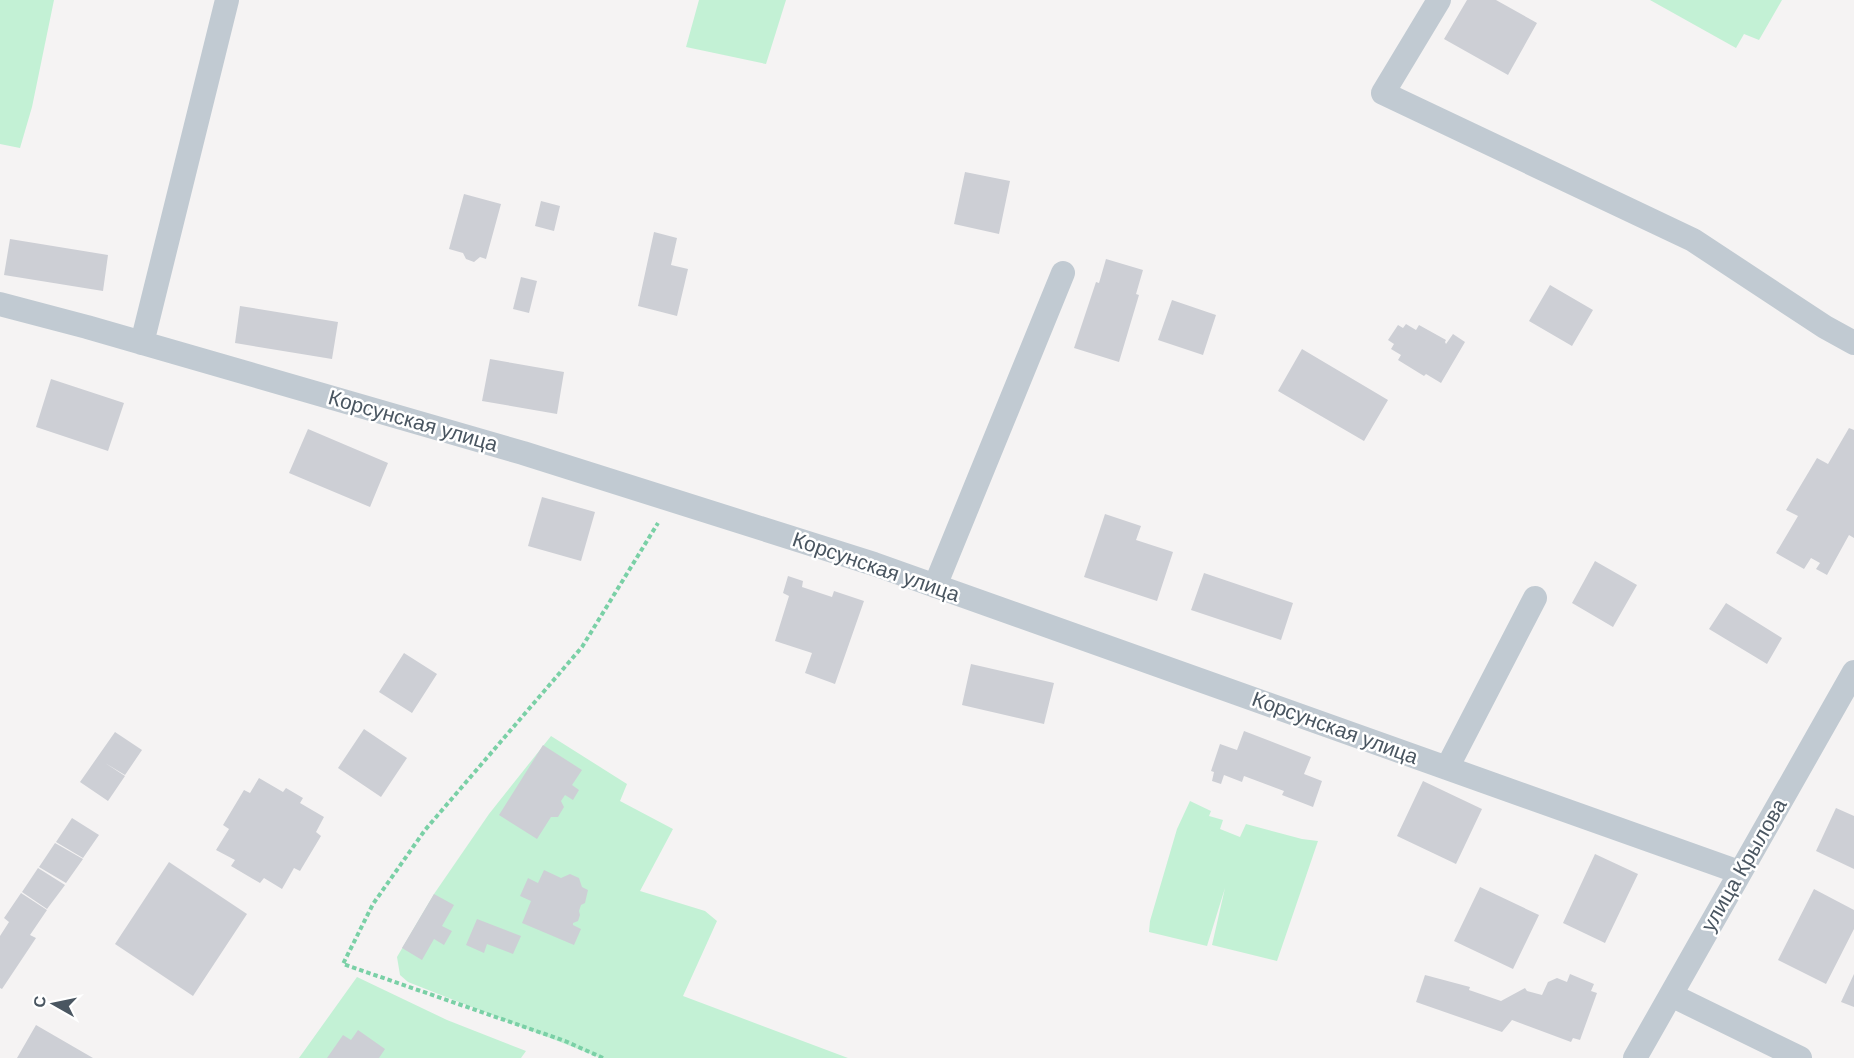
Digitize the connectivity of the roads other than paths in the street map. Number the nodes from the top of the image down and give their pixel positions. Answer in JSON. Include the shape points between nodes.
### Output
{"nodes":[{"id":1,"x":227,"y":0,"type":"edge"},
{"id":2,"x":1439,"y":0,"type":"edge"},
{"id":3,"x":1063,"y":273,"type":"dead end"},
{"id":4,"x":0,"y":304,"type":"edge"},
{"id":5,"x":142,"y":343,"type":"junction"},
{"id":6,"x":1854,"y":343,"type":"edge"},
{"id":7,"x":935,"y":586,"type":"junction"},
{"id":8,"x":1535,"y":598,"type":"dead end"},
{"id":9,"x":1854,"y":672,"type":"edge"},
{"id":10,"x":1447,"y":768,"type":"junction"},
{"id":11,"x":1739,"y":872,"type":"junction"},
{"id":12,"x":1671,"y":995,"type":"junction"},
{"id":13,"x":1635,"y":1058,"type":"edge"},
{"id":14,"x":1800,"y":1058,"type":"edge"}],
"edges":[{"from":1,"to":5,"type":"street"},
{"from":2,"to":6,"type":"street","via":[[1383,93],[1693,240]]},
{"from":3,"to":7,"type":"street"},
{"from":4,"to":5,"type":"street","name":"Корсунская улица"},
{"from":5,"to":7,"type":"street","name":"Корсунская улица","via":[[511,449]]},
{"from":7,"to":10,"type":"street","name":"Корсунская улица"},
{"from":8,"to":10,"type":"street"},
{"from":9,"to":11,"type":"street","name":"улица Крылова"},
{"from":10,"to":11,"type":"street","name":"Корсунская улица"},
{"from":11,"to":12,"type":"street","name":"улица Крылова"},
{"from":12,"to":13,"type":"street","name":"улица Крылова"},
{"from":12,"to":14,"type":"street"}]}
